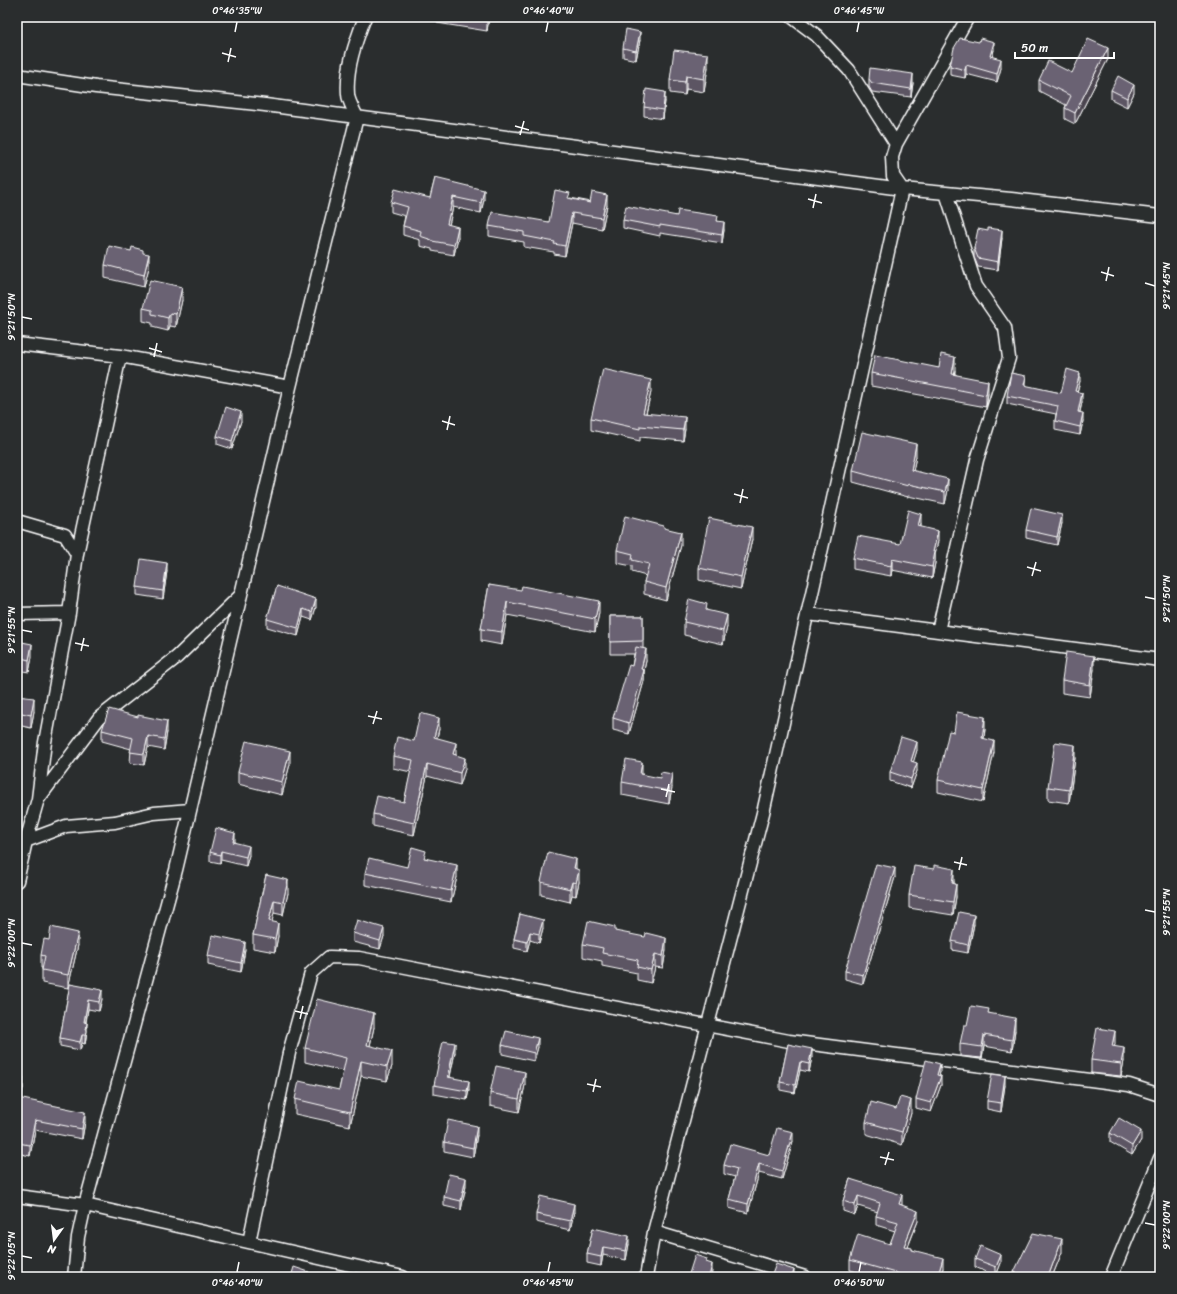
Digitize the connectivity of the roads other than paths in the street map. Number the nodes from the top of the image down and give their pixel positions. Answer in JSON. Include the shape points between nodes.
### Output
{"nodes":[{"id":1,"x":365,"y":17,"type":"edge"},
{"id":2,"x":792,"y":17,"type":"edge"},
{"id":3,"x":968,"y":17,"type":"edge"},
{"id":4,"x":17,"y":75,"type":"edge"},
{"id":5,"x":357,"y":117,"type":"junction"},
{"id":6,"x":896,"y":144,"type":"junction"},
{"id":7,"x":902,"y":189,"type":"junction"},
{"id":8,"x":946,"y":193,"type":"junction"},
{"id":9,"x":1160,"y":216,"type":"edge"},
{"id":10,"x":17,"y":344,"type":"edge"},
{"id":11,"x":120,"y":356,"type":"junction"},
{"id":12,"x":290,"y":387,"type":"junction"},
{"id":13,"x":17,"y":521,"type":"edge"},
{"id":14,"x":77,"y":554,"type":"junction"},
{"id":15,"x":241,"y":594,"type":"junction"},
{"id":16,"x":69,"y":613,"type":"junction"},
{"id":17,"x":17,"y":614,"type":"edge"},
{"id":18,"x":808,"y":614,"type":"junction"},
{"id":19,"x":938,"y":631,"type":"junction"},
{"id":20,"x":1160,"y":660,"type":"edge"},
{"id":21,"x":38,"y":799,"type":"junction"},
{"id":22,"x":190,"y":810,"type":"junction"},
{"id":23,"x":26,"y":841,"type":"junction"},
{"id":24,"x":17,"y":881,"type":"edge"},
{"id":25,"x":708,"y":1025,"type":"junction"},
{"id":26,"x":1160,"y":1095,"type":"edge"},
{"id":27,"x":1160,"y":1158,"type":"edge"},
{"id":28,"x":17,"y":1196,"type":"edge"},
{"id":29,"x":85,"y":1205,"type":"junction"},
{"id":30,"x":654,"y":1232,"type":"junction"},
{"id":31,"x":249,"y":1242,"type":"junction"},
{"id":32,"x":74,"y":1277,"type":"edge"},
{"id":33,"x":403,"y":1277,"type":"edge"},
{"id":34,"x":646,"y":1277,"type":"edge"},
{"id":35,"x":805,"y":1277,"type":"edge"},
{"id":36,"x":1111,"y":1277,"type":"edge"}],
"edges":[{"from":1,"to":5,"type":"street","via":[[349,71],[348,95]]},
{"from":2,"to":6,"type":"street","via":[[816,35],[848,70]]},
{"from":3,"to":6,"type":"street"},
{"from":4,"to":5,"type":"street","via":[[96,87]]},
{"from":5,"to":7,"type":"street"},
{"from":5,"to":12,"type":"street"},
{"from":6,"to":7,"type":"street","via":[[892,157],[893,176]]},
{"from":7,"to":8,"type":"street"},
{"from":7,"to":18,"type":"street"},
{"from":8,"to":9,"type":"street"},
{"from":8,"to":19,"type":"street","via":[[976,286],[1005,328],[1009,358],[977,460]]},
{"from":10,"to":11,"type":"street"},
{"from":11,"to":12,"type":"street"},
{"from":11,"to":14,"type":"street"},
{"from":12,"to":15,"type":"street"},
{"from":13,"to":14,"type":"street","via":[[66,535]]},
{"from":14,"to":16,"type":"street"},
{"from":15,"to":21,"type":"street","via":[[177,657],[99,718]]},
{"from":15,"to":22,"type":"street"},
{"from":16,"to":17,"type":"street"},
{"from":16,"to":21,"type":"street","via":[[45,742]]},
{"from":18,"to":19,"type":"street"},
{"from":18,"to":25,"type":"street","via":[[763,813]]},
{"from":19,"to":20,"type":"street"},
{"from":21,"to":23,"type":"street"},
{"from":22,"to":23,"type":"street","via":[[154,813],[115,822],[66,826]]},
{"from":22,"to":29,"type":"street","via":[[174,878]]},
{"from":23,"to":24,"type":"street"},
{"from":25,"to":26,"type":"street","via":[[789,1041],[1129,1086]]},
{"from":25,"to":30,"type":"street"},
{"from":25,"to":31,"type":"street","via":[[359,958],[329,957],[311,973],[289,1053]]},
{"from":27,"to":36,"type":"street"},
{"from":28,"to":29,"type":"street"},
{"from":29,"to":31,"type":"street"},
{"from":29,"to":32,"type":"street","via":[[78,1237]]},
{"from":30,"to":34,"type":"street"},
{"from":30,"to":35,"type":"street"},
{"from":31,"to":33,"type":"street"}]}
